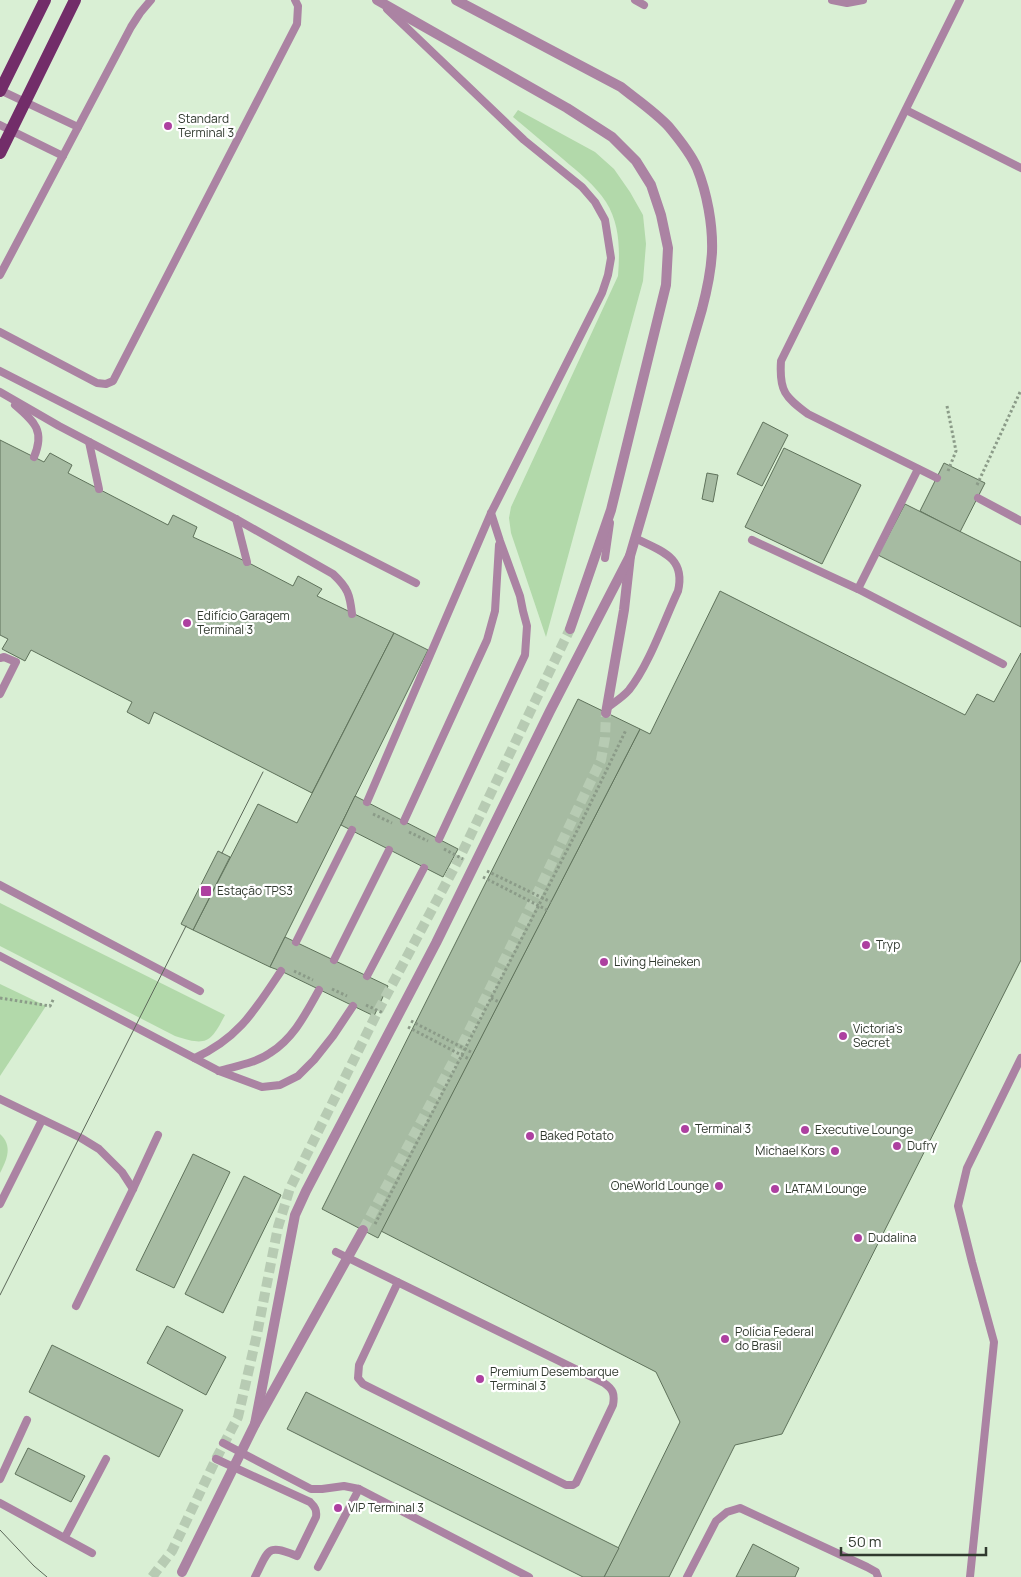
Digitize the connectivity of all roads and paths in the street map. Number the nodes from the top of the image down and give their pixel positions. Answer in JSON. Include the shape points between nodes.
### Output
{"nodes":[{"id":1,"x":45,"y":0,"type":"edge"},
{"id":2,"x":75,"y":0,"type":"edge"},
{"id":3,"x":151,"y":0,"type":"edge"},
{"id":4,"x":296,"y":0,"type":"edge"},
{"id":5,"x":378,"y":0,"type":"edge"},
{"id":6,"x":456,"y":0,"type":"edge"},
{"id":7,"x":635,"y":0,"type":"edge"},
{"id":8,"x":832,"y":0,"type":"edge"},
{"id":9,"x":863,"y":0,"type":"edge"},
{"id":10,"x":960,"y":0,"type":"edge"},
{"id":11,"x":644,"y":4,"type":"dead end"},
{"id":12,"x":0,"y":90,"type":"edge"},
{"id":13,"x":25,"y":102,"type":"junction"},
{"id":14,"x":906,"y":110,"type":"junction"},
{"id":15,"x":5,"y":128,"type":"edge"},
{"id":16,"x":78,"y":128,"type":"junction"},
{"id":17,"x":0,"y":153,"type":"edge"},
{"id":18,"x":63,"y":156,"type":"junction"},
{"id":19,"x":1021,"y":168,"type":"edge"},
{"id":20,"x":0,"y":275,"type":"edge"},
{"id":21,"x":0,"y":332,"type":"edge"},
{"id":22,"x":0,"y":371,"type":"edge"},
{"id":23,"x":1021,"y":390,"type":"edge"},
{"id":24,"x":1,"y":393,"type":"edge"},
{"id":25,"x":948,"y":406,"type":"dead end"},
{"id":26,"x":90,"y":442,"type":"junction"},
{"id":27,"x":34,"y":457,"type":"dead end"},
{"id":28,"x":918,"y":468,"type":"junction"},
{"id":29,"x":947,"y":474,"type":"dead end"},
{"id":30,"x":937,"y":478,"type":"dead end"},
{"id":31,"x":976,"y":486,"type":"dead end"},
{"id":32,"x":99,"y":489,"type":"dead end"},
{"id":33,"x":978,"y":498,"type":"dead end"},
{"id":34,"x":611,"y":510,"type":"junction"},
{"id":35,"x":492,"y":513,"type":"junction"},
{"id":36,"x":236,"y":520,"type":"junction"},
{"id":37,"x":1021,"y":521,"type":"edge"},
{"id":38,"x":636,"y":538,"type":"junction"},
{"id":39,"x":752,"y":540,"type":"dead end"},
{"id":40,"x":500,"y":541,"type":"junction"},
{"id":41,"x":630,"y":556,"type":"junction"},
{"id":42,"x":605,"y":558,"type":"dead end"},
{"id":43,"x":247,"y":562,"type":"dead end"},
{"id":44,"x":416,"y":583,"type":"dead end"},
{"id":45,"x":858,"y":589,"type":"junction"},
{"id":46,"x":352,"y":614,"type":"dead end"},
{"id":47,"x":570,"y":629,"type":"tunnel mouth"},
{"id":48,"x":0,"y":658,"type":"edge"},
{"id":49,"x":1003,"y":664,"type":"dead end"},
{"id":50,"x":0,"y":694,"type":"edge"},
{"id":51,"x":607,"y":710,"type":"joint"},
{"id":52,"x":626,"y":730,"type":"dead end"},
{"id":53,"x":367,"y":802,"type":"dead end"},
{"id":54,"x":404,"y":821,"type":"dead end"},
{"id":55,"x":352,"y":830,"type":"dead end"},
{"id":56,"x":439,"y":840,"type":"dead end"},
{"id":57,"x":389,"y":850,"type":"dead end"},
{"id":58,"x":455,"y":854,"type":"dead end"},
{"id":59,"x":468,"y":861,"type":"dead end"},
{"id":60,"x":424,"y":868,"type":"dead end"},
{"id":61,"x":484,"y":869,"type":"dead end"},
{"id":62,"x":471,"y":872,"type":"junction"},
{"id":63,"x":0,"y":885,"type":"edge"},
{"id":64,"x":543,"y":899,"type":"junction"},
{"id":65,"x":550,"y":902,"type":"dead end"},
{"id":66,"x":546,"y":910,"type":"dead end"},
{"id":67,"x":296,"y":942,"type":"dead end"},
{"id":68,"x":0,"y":956,"type":"edge"},
{"id":69,"x":334,"y":960,"type":"dead end"},
{"id":70,"x":281,"y":971,"type":"dead end"},
{"id":71,"x":367,"y":976,"type":"dead end"},
{"id":72,"x":60,"y":988,"type":"junction"},
{"id":73,"x":319,"y":990,"type":"dead end"},
{"id":74,"x":200,"y":991,"type":"dead end"},
{"id":75,"x":0,"y":998,"type":"edge"},
{"id":76,"x":491,"y":998,"type":"junction"},
{"id":77,"x":499,"y":1002,"type":"dead end"},
{"id":78,"x":353,"y":1006,"type":"dead end"},
{"id":79,"x":399,"y":1015,"type":"junction"},
{"id":80,"x":445,"y":1047,"type":"dead end"},
{"id":81,"x":473,"y":1053,"type":"dead end"},
{"id":82,"x":462,"y":1055,"type":"junction"},
{"id":83,"x":195,"y":1058,"type":"junction"},
{"id":84,"x":1021,"y":1058,"type":"edge"},
{"id":85,"x":469,"y":1060,"type":"dead end"},
{"id":86,"x":219,"y":1071,"type":"junction"},
{"id":87,"x":0,"y":1100,"type":"edge"},
{"id":88,"x":42,"y":1120,"type":"junction"},
{"id":89,"x":158,"y":1135,"type":"dead end"},
{"id":90,"x":133,"y":1189,"type":"junction"},
{"id":91,"x":0,"y":1204,"type":"edge"},
{"id":92,"x":368,"y":1229,"type":"joint"},
{"id":93,"x":336,"y":1252,"type":"dead end"},
{"id":94,"x":398,"y":1282,"type":"junction"},
{"id":95,"x":76,"y":1306,"type":"dead end"},
{"id":96,"x":27,"y":1420,"type":"dead end"},
{"id":97,"x":255,"y":1424,"type":"junction"},
{"id":98,"x":224,"y":1443,"type":"dead end"},
{"id":99,"x":106,"y":1458,"type":"dead end"},
{"id":100,"x":216,"y":1459,"type":"dead end"},
{"id":101,"x":0,"y":1479,"type":"edge"},
{"id":102,"x":359,"y":1489,"type":"junction"},
{"id":103,"x":0,"y":1503,"type":"edge"},
{"id":104,"x":65,"y":1537,"type":"junction"},
{"id":105,"x":92,"y":1553,"type":"dead end"},
{"id":106,"x":318,"y":1567,"type":"dead end"},
{"id":107,"x":180,"y":1575,"type":"edge"},
{"id":108,"x":255,"y":1577,"type":"edge"},
{"id":109,"x":529,"y":1577,"type":"edge"},
{"id":110,"x":687,"y":1577,"type":"edge"},
{"id":111,"x":878,"y":1577,"type":"edge"},
{"id":112,"x":970,"y":1577,"type":"edge"}],
"edges":[{"from":1,"to":12,"type":"main road"},
{"from":2,"to":13,"type":"main road"},
{"from":3,"to":16,"type":"lane","via":[[130,27]]},
{"from":4,"to":21,"type":"lane","via":[[297,24],[113,381],[98,383]]},
{"from":5,"to":34,"type":"street","via":[[612,137],[636,161],[651,184],[668,248],[666,285]]},
{"from":5,"to":35,"type":"lane","via":[[524,140],[582,187],[596,202],[605,220],[611,258],[602,293]]},
{"from":6,"to":38,"type":"street","via":[[621,87],[668,126],[696,167],[709,220],[712,251],[709,279]]},
{"from":7,"to":11,"type":"lane"},
{"from":8,"to":9,"type":"lane","via":[[847,3]]},
{"from":10,"to":14,"type":"lane"},
{"from":12,"to":13,"type":"lane"},
{"from":13,"to":15,"type":"main road"},
{"from":13,"to":16,"type":"lane"},
{"from":14,"to":19,"type":"lane"},
{"from":14,"to":28,"type":"lane","via":[[782,361],[780,380],[790,400],[808,414]]},
{"from":15,"to":17,"type":"main road"},
{"from":15,"to":18,"type":"lane"},
{"from":16,"to":18,"type":"lane"},
{"from":18,"to":20,"type":"lane"},
{"from":22,"to":44,"type":"lane"},
{"from":23,"to":31,"type":"path"},
{"from":24,"to":26,"type":"lane"},
{"from":24,"to":27,"type":"lane","via":[[39,432],[39,445]]},
{"from":25,"to":29,"type":"path","via":[[956,451]]},
{"from":26,"to":32,"type":"lane"},
{"from":26,"to":36,"type":"lane"},
{"from":28,"to":30,"type":"lane"},
{"from":28,"to":45,"type":"lane"},
{"from":33,"to":37,"type":"lane"},
{"from":34,"to":42,"type":"lane"},
{"from":34,"to":47,"type":"street"},
{"from":35,"to":40,"type":"lane"},
{"from":35,"to":53,"type":"lane"},
{"from":36,"to":43,"type":"lane"},
{"from":36,"to":46,"type":"lane","via":[[334,574],[350,595]]},
{"from":38,"to":41,"type":"street"},
{"from":38,"to":51,"type":"lane","via":[[664,552],[675,562],[680,583],[636,680]]},
{"from":39,"to":45,"type":"lane"},
{"from":40,"to":54,"type":"lane","via":[[495,611],[487,640]]},
{"from":40,"to":56,"type":"lane","via":[[527,626],[525,655]]},
{"from":41,"to":51,"type":"street"},
{"from":41,"to":62,"type":"street","bridge":true},
{"from":45,"to":49,"type":"lane"},
{"from":48,"to":50,"type":"lane","via":[[16,662]]},
{"from":52,"to":64,"type":"path"},
{"from":55,"to":67,"type":"lane"},
{"from":57,"to":69,"type":"lane"},
{"from":58,"to":59,"type":"path"},
{"from":60,"to":71,"type":"lane"},
{"from":61,"to":64,"type":"path"},
{"from":62,"to":66,"type":"path"},
{"from":62,"to":79,"type":"street","bridge":true},
{"from":63,"to":74,"type":"lane"},
{"from":64,"to":65,"type":"path"},
{"from":64,"to":76,"type":"path"},
{"from":68,"to":72,"type":"lane"},
{"from":70,"to":83,"type":"lane","via":[[256,1010],[234,1034],[214,1050]]},
{"from":72,"to":75,"type":"path","via":[[50,1006]]},
{"from":72,"to":83,"type":"lane"},
{"from":73,"to":86,"type":"lane","via":[[300,1023],[270,1054]]},
{"from":76,"to":77,"type":"path"},
{"from":76,"to":82,"type":"path"},
{"from":78,"to":86,"type":"lane","via":[[314,1060],[298,1076],[280,1085],[262,1087]]},
{"from":79,"to":81,"type":"path","bridge":true},
{"from":79,"to":97,"type":"street","bridge":true,"via":[[295,1215]]},
{"from":80,"to":82,"type":"path"},
{"from":82,"to":85,"type":"path"},
{"from":82,"to":92,"type":"path"},
{"from":83,"to":86,"type":"lane"},
{"from":84,"to":112,"type":"lane","via":[[967,1168],[958,1206],[994,1342]]},
{"from":87,"to":88,"type":"lane"},
{"from":88,"to":90,"type":"lane","via":[[99,1149],[122,1172]]},
{"from":88,"to":91,"type":"lane"},
{"from":89,"to":90,"type":"lane"},
{"from":90,"to":95,"type":"lane"},
{"from":92,"to":97,"type":"street","bridge":true},
{"from":93,"to":94,"type":"lane"},
{"from":94,"to":94,"type":"lane","via":[[359,1365],[358,1378],[363,1384],[566,1485],[576,1483],[613,1405],[614,1395],[609,1386]]},
{"from":96,"to":101,"type":"lane"},
{"from":97,"to":107,"type":"street","bridge":true},
{"from":98,"to":102,"type":"lane","via":[[312,1489],[344,1486]]},
{"from":99,"to":104,"type":"lane"},
{"from":100,"to":108,"type":"lane","via":[[315,1506],[316,1517],[297,1556],[274,1549],[266,1555]]},
{"from":102,"to":106,"type":"lane"},
{"from":102,"to":109,"type":"lane"},
{"from":103,"to":104,"type":"lane"},
{"from":104,"to":105,"type":"lane"},
{"from":110,"to":111,"type":"lane","via":[[716,1521],[727,1512],[740,1508],[867,1566]]}]}
